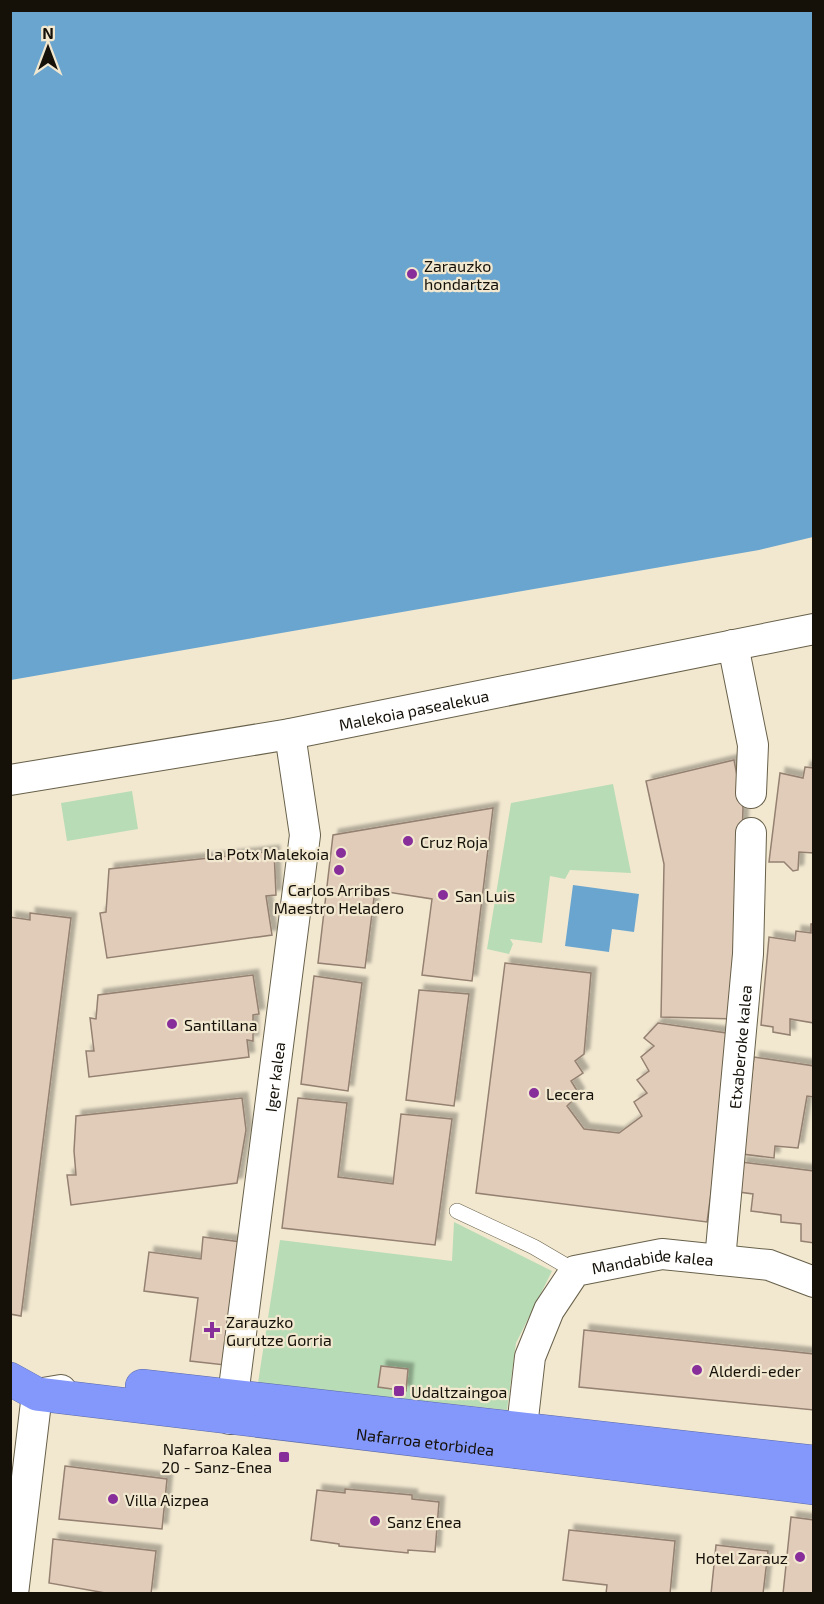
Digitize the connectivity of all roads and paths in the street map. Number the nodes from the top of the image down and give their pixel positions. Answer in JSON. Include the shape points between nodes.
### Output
{"nodes":[{"id":1,"x":813,"y":629,"type":"edge"},
{"id":2,"x":734,"y":645,"type":"junction"},
{"id":3,"x":290,"y":734,"type":"junction"},
{"id":4,"x":10,"y":780,"type":"edge"},
{"id":5,"x":751,"y":793,"type":"dead end"},
{"id":6,"x":751,"y":833,"type":"dead end"},
{"id":7,"x":457,"y":1211,"type":"dead end"},
{"id":8,"x":720,"y":1260,"type":"junction"},
{"id":9,"x":575,"y":1271,"type":"junction"},
{"id":10,"x":813,"y":1282,"type":"edge"},
{"id":11,"x":19,"y":1383,"type":"edge"},
{"id":12,"x":231,"y":1407,"type":"junction"},
{"id":13,"x":520,"y":1441,"type":"junction"},
{"id":14,"x":813,"y":1462,"type":"edge"},
{"id":15,"x":813,"y":1488,"type":"edge"},
{"id":16,"x":13,"y":1593,"type":"edge"}],
"edges":[{"from":1,"to":2,"type":"street","name":"Malekoia pasealekua"},
{"from":2,"to":3,"type":"street","name":"Malekoia pasealekua"},
{"from":2,"to":5,"type":"street","via":[[753,745]]},
{"from":3,"to":4,"type":"street","name":"Malekoia pasealekua"},
{"from":3,"to":12,"type":"street","name":"Iger kalea","via":[[305,835]]},
{"from":6,"to":8,"type":"street","name":"Etxaberoke kalea","via":[[748,954]]},
{"from":7,"to":9,"type":"lane"},
{"from":8,"to":9,"type":"street","name":"Mandabide kalea","via":[[662,1254]]},
{"from":8,"to":10,"type":"street","name":"Mandabide kalea","via":[[769,1265]]},
{"from":9,"to":13,"type":"street","name":"Mandabide kalea","via":[[549,1310],[530,1357]]},
{"from":11,"to":12,"type":"highway","name":"Nafarroa etorbidea"},
{"from":11,"to":12,"type":"highway","name":"Nafarroa etorbidea","via":[[160,1387]]},
{"from":11,"to":16,"type":"street"},
{"from":12,"to":13,"type":"highway","name":"Nafarroa etorbidea"},
{"from":13,"to":14,"type":"highway","name":"Nafarroa etorbidea"},
{"from":13,"to":15,"type":"highway","name":"Nafarroa etorbidea"}]}
